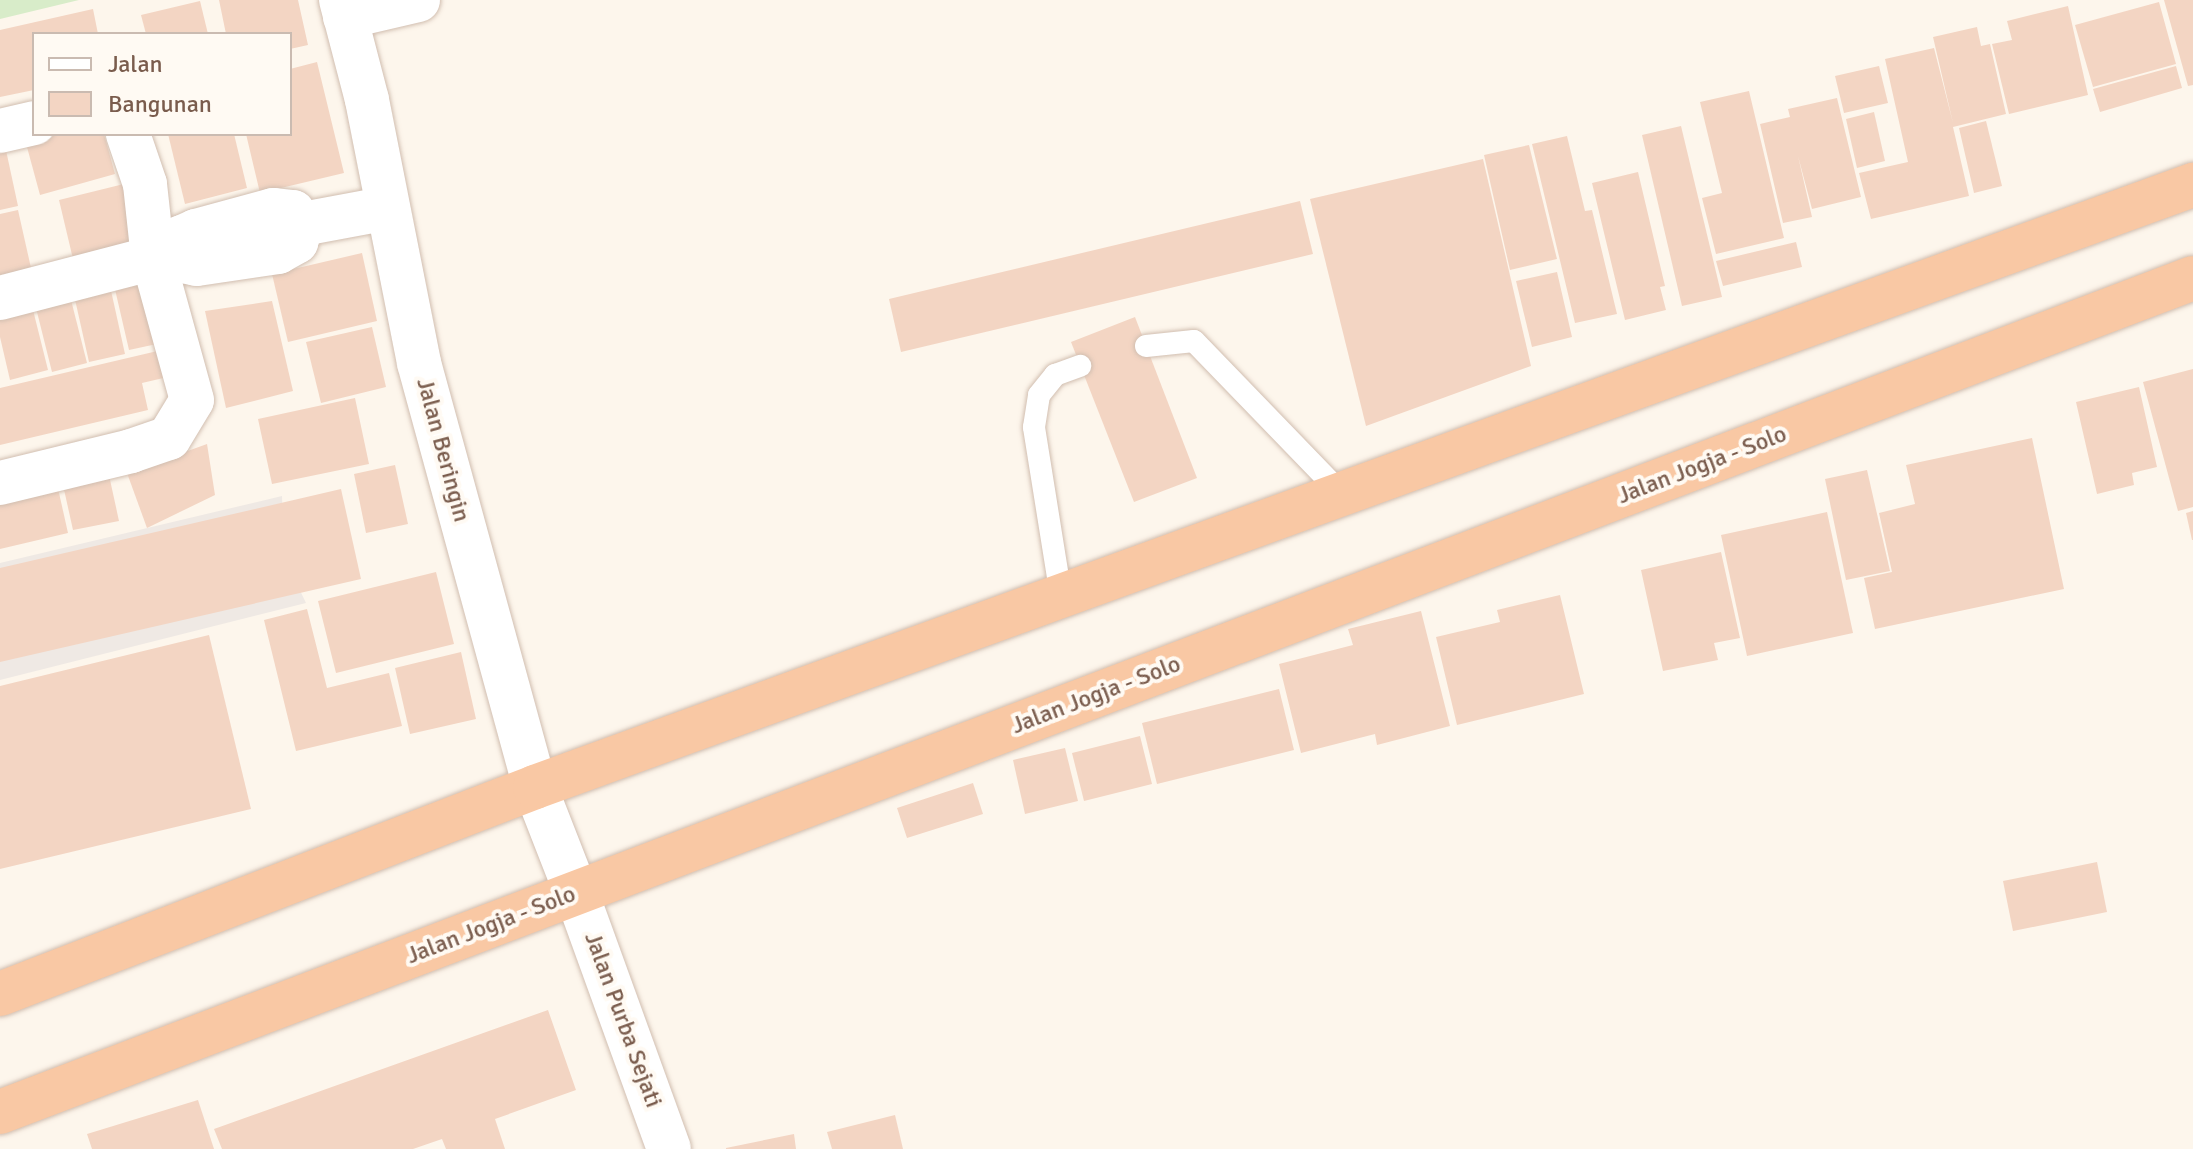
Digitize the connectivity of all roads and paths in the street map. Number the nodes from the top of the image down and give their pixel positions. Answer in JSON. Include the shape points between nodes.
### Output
{"nodes":[{"id":1,"x":418,"y":0,"type":"edge"},
{"id":2,"x":343,"y":9,"type":"edge"},
{"id":3,"x":32,"y":123,"type":"edge"},
{"id":4,"x":0,"y":131,"type":"edge"},
{"id":5,"x":129,"y":136,"type":"edge"},
{"id":6,"x":2193,"y":185,"type":"edge"},
{"id":7,"x":388,"y":208,"type":"junction"},
{"id":8,"x":163,"y":256,"type":"junction"},
{"id":9,"x":2193,"y":278,"type":"edge"},
{"id":10,"x":0,"y":298,"type":"edge"},
{"id":11,"x":1146,"y":346,"type":"dead end"},
{"id":12,"x":1080,"y":366,"type":"dead end"},
{"id":13,"x":0,"y":483,"type":"edge"},
{"id":14,"x":1342,"y":494,"type":"junction"},
{"id":15,"x":1061,"y":596,"type":"junction"},
{"id":16,"x":535,"y":787,"type":"junction"},
{"id":17,"x":576,"y":892,"type":"junction"},
{"id":18,"x":0,"y":994,"type":"edge"},
{"id":19,"x":0,"y":1112,"type":"edge"},
{"id":20,"x":669,"y":1149,"type":"edge"}],
"edges":[{"from":1,"to":2,"type":"street"},
{"from":2,"to":7,"type":"street","name":"Jalan Beringin"},
{"from":3,"to":4,"type":"street"},
{"from":5,"to":8,"type":"street"},
{"from":6,"to":14,"type":"highway"},
{"from":7,"to":8,"type":"street","via":[[302,224],[296,242],[278,252],[197,264]]},
{"from":7,"to":16,"type":"street","name":"Jalan Beringin","via":[[419,363]]},
{"from":8,"to":10,"type":"street"},
{"from":8,"to":13,"type":"street","via":[[192,400],[169,438]]},
{"from":9,"to":17,"type":"highway","name":"Jalan Jogja - Solo"},
{"from":11,"to":14,"type":"lane","via":[[1194,341]]},
{"from":12,"to":15,"type":"lane","via":[[1055,375],[1039,395],[1034,427]]},
{"from":14,"to":15,"type":"highway"},
{"from":15,"to":16,"type":"highway"},
{"from":16,"to":17,"type":"street","name":"Jalan Beringin"},
{"from":16,"to":18,"type":"highway"},
{"from":17,"to":19,"type":"highway","name":"Jalan Jogja - Solo"},
{"from":17,"to":20,"type":"street","name":"Jalan Purba Sejati"}]}
